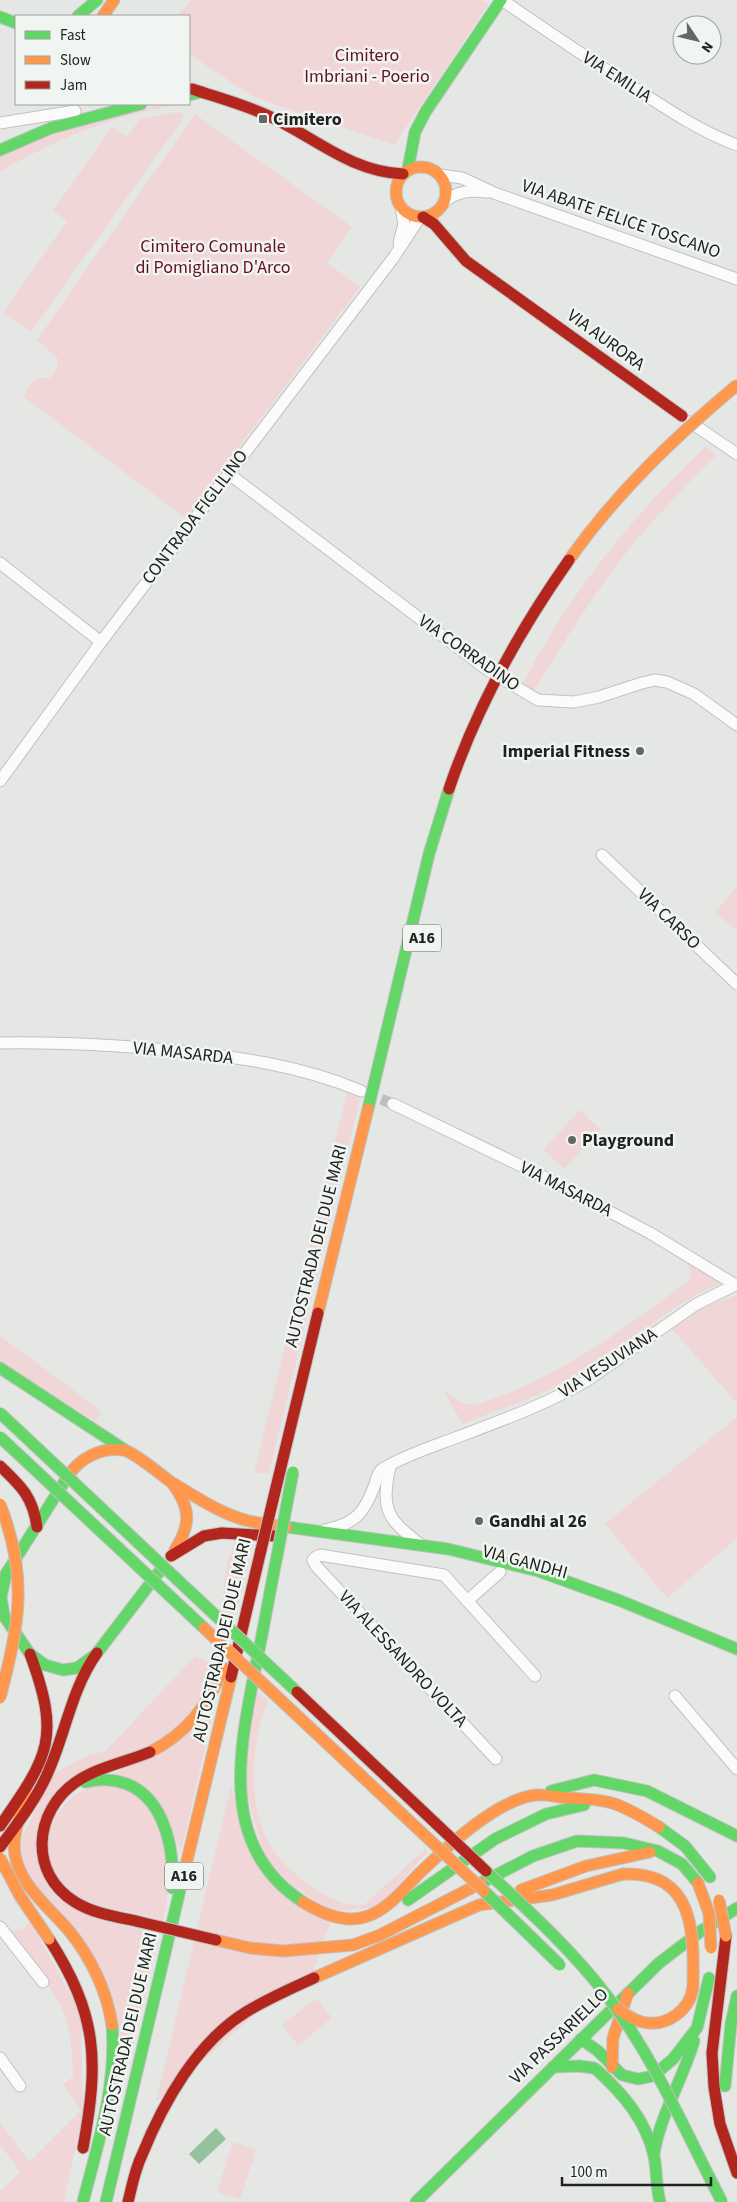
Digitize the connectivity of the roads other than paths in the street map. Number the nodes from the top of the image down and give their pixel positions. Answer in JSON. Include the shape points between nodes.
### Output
{"nodes":[{"id":1,"x":97,"y":0,"type":"edge"},
{"id":2,"x":115,"y":0,"type":"edge"},
{"id":3,"x":502,"y":0,"type":"edge"},
{"id":4,"x":120,"y":14,"type":"dead end"},
{"id":5,"x":79,"y":15,"type":"edge"},
{"id":6,"x":104,"y":15,"type":"edge"},
{"id":7,"x":0,"y":18,"type":"edge"},
{"id":8,"x":15,"y":23,"type":"edge"},
{"id":9,"x":190,"y":88,"type":"edge"},
{"id":10,"x":202,"y":92,"type":"junction"},
{"id":11,"x":190,"y":94,"type":"edge"},
{"id":12,"x":130,"y":105,"type":"edge"},
{"id":13,"x":108,"y":107,"type":"edge"},
{"id":14,"x":420,"y":122,"type":"junction"},
{"id":15,"x":0,"y":123,"type":"edge"},
{"id":16,"x":737,"y":145,"type":"edge"},
{"id":17,"x":0,"y":150,"type":"edge"},
{"id":18,"x":350,"y":163,"type":"junction"},
{"id":19,"x":429,"y":167,"type":"junction"},
{"id":20,"x":406,"y":172,"type":"junction"},
{"id":21,"x":440,"y":175,"type":"junction"},
{"id":22,"x":388,"y":187,"type":"junction"},
{"id":23,"x":494,"y":193,"type":"junction"},
{"id":24,"x":442,"y":205,"type":"junction"},
{"id":25,"x":401,"y":207,"type":"junction"},
{"id":26,"x":422,"y":217,"type":"junction"},
{"id":27,"x":440,"y":230,"type":"junction"},
{"id":28,"x":410,"y":234,"type":"junction"},
{"id":29,"x":458,"y":250,"type":"junction"},
{"id":30,"x":394,"y":256,"type":"junction"},
{"id":31,"x":737,"y":279,"type":"edge"},
{"id":32,"x":737,"y":385,"type":"edge"},
{"id":33,"x":682,"y":416,"type":"joint"},
{"id":34,"x":710,"y":425,"type":"dead end"},
{"id":35,"x":696,"y":437,"type":"dead end"},
{"id":36,"x":737,"y":454,"type":"edge"},
{"id":37,"x":229,"y":474,"type":"junction"},
{"id":38,"x":0,"y":563,"type":"edge"},
{"id":39,"x":100,"y":642,"type":"junction"},
{"id":40,"x":516,"y":671,"type":"dead end"},
{"id":41,"x":503,"y":695,"type":"dead end"},
{"id":42,"x":737,"y":725,"type":"edge"},
{"id":43,"x":0,"y":781,"type":"edge"},
{"id":44,"x":602,"y":855,"type":"dead end"},
{"id":45,"x":737,"y":984,"type":"edge"},
{"id":46,"x":0,"y":1043,"type":"edge"},
{"id":47,"x":361,"y":1091,"type":"tunnel mouth"},
{"id":48,"x":386,"y":1103,"type":"tunnel mouth"},
{"id":49,"x":735,"y":1284,"type":"edge"},
{"id":50,"x":0,"y":1368,"type":"edge"},
{"id":51,"x":0,"y":1413,"type":"edge"},
{"id":52,"x":0,"y":1437,"type":"edge"},
{"id":53,"x":125,"y":1450,"type":"junction"},
{"id":54,"x":0,"y":1466,"type":"edge"},
{"id":55,"x":390,"y":1466,"type":"junction"},
{"id":56,"x":295,"y":1467,"type":"dead end"},
{"id":57,"x":170,"y":1481,"type":"junction"},
{"id":58,"x":0,"y":1504,"type":"edge"},
{"id":59,"x":37,"y":1527,"type":"junction"},
{"id":60,"x":316,"y":1532,"type":"junction"},
{"id":61,"x":421,"y":1545,"type":"junction"},
{"id":62,"x":259,"y":1550,"type":"junction"},
{"id":63,"x":276,"y":1555,"type":"junction"},
{"id":64,"x":171,"y":1556,"type":"junction"},
{"id":65,"x":500,"y":1572,"type":"junction"},
{"id":66,"x":3,"y":1574,"type":"edge"},
{"id":67,"x":467,"y":1601,"type":"junction"},
{"id":68,"x":2,"y":1614,"type":"edge"},
{"id":69,"x":737,"y":1650,"type":"edge"},
{"id":70,"x":30,"y":1654,"type":"junction"},
{"id":71,"x":95,"y":1655,"type":"junction"},
{"id":72,"x":737,"y":1660,"type":"edge"},
{"id":73,"x":535,"y":1676,"type":"dead end"},
{"id":74,"x":675,"y":1696,"type":"dead end"},
{"id":75,"x":0,"y":1698,"type":"edge"},
{"id":76,"x":233,"y":1728,"type":"dead end"},
{"id":77,"x":496,"y":1759,"type":"dead end"},
{"id":78,"x":736,"y":1765,"type":"edge"},
{"id":79,"x":26,"y":1787,"type":"junction"},
{"id":80,"x":66,"y":1789,"type":"junction"},
{"id":81,"x":535,"y":1795,"type":"junction"},
{"id":82,"x":606,"y":1801,"type":"junction"},
{"id":83,"x":20,"y":1820,"type":"junction"},
{"id":84,"x":0,"y":1826,"type":"edge"},
{"id":85,"x":736,"y":1836,"type":"edge"},
{"id":86,"x":0,"y":1848,"type":"edge"},
{"id":87,"x":658,"y":1850,"type":"junction"},
{"id":88,"x":0,"y":1858,"type":"edge"},
{"id":89,"x":0,"y":1874,"type":"edge"},
{"id":90,"x":25,"y":1880,"type":"junction"},
{"id":91,"x":479,"y":1905,"type":"junction"},
{"id":92,"x":737,"y":1908,"type":"edge"},
{"id":93,"x":187,"y":1920,"type":"dead end"},
{"id":94,"x":0,"y":1927,"type":"edge"},
{"id":95,"x":182,"y":1939,"type":"dead end"},
{"id":96,"x":340,"y":1946,"type":"junction"},
{"id":97,"x":570,"y":1975,"type":"dead end"},
{"id":98,"x":43,"y":1982,"type":"dead end"},
{"id":99,"x":628,"y":1993,"type":"junction"},
{"id":100,"x":737,"y":1996,"type":"edge"},
{"id":101,"x":616,"y":2008,"type":"junction"},
{"id":102,"x":599,"y":2010,"type":"dead end"},
{"id":103,"x":698,"y":2028,"type":"junction"},
{"id":104,"x":581,"y":2039,"type":"junction"},
{"id":105,"x":625,"y":2049,"type":"dead end"},
{"id":106,"x":0,"y":2058,"type":"edge"},
{"id":107,"x":635,"y":2065,"type":"dead end"},
{"id":108,"x":612,"y":2067,"type":"junction"},
{"id":109,"x":553,"y":2068,"type":"junction"},
{"id":110,"x":594,"y":2068,"type":"junction"},
{"id":111,"x":20,"y":2086,"type":"dead end"},
{"id":112,"x":650,"y":2089,"type":"dead end"},
{"id":113,"x":658,"y":2106,"type":"dead end"},
{"id":114,"x":671,"y":2132,"type":"dead end"},
{"id":115,"x":132,"y":2150,"type":"dead end"},
{"id":116,"x":81,"y":2156,"type":"dead end"},
{"id":117,"x":654,"y":2156,"type":"junction"},
{"id":118,"x":732,"y":2161,"type":"junction"},
{"id":119,"x":737,"y":2173,"type":"edge"},
{"id":120,"x":82,"y":2202,"type":"edge"},
{"id":121,"x":106,"y":2202,"type":"edge"},
{"id":122,"x":120,"y":2202,"type":"edge"},
{"id":123,"x":128,"y":2202,"type":"edge"},
{"id":124,"x":416,"y":2202,"type":"edge"},
{"id":125,"x":660,"y":2202,"type":"edge"},
{"id":126,"x":722,"y":2202,"type":"edge"}],
"edges":[{"from":1,"to":5,"type":"main road"},
{"from":2,"to":4,"type":"main road"},
{"from":2,"to":6,"type":"main road"},
{"from":3,"to":14,"type":"main road"},
{"from":3,"to":16,"type":"street","name":"VIA EMILIA","via":[[656,102]]},
{"from":7,"to":8,"type":"main road"},
{"from":9,"to":10,"type":"main road"},
{"from":10,"to":11,"type":"main road"},
{"from":10,"to":18,"type":"main road","via":[[268,115]]},
{"from":12,"to":13,"type":"main road"},
{"from":13,"to":15,"type":"street"},
{"from":13,"to":17,"type":"main road"},
{"from":14,"to":19,"type":"main road","via":[[419,148]]},
{"from":14,"to":20,"type":"main road","via":[[414,132]]},
{"from":18,"to":20,"type":"main road","via":[[389,174]]},
{"from":18,"to":22,"type":"main road"},
{"from":19,"to":20,"type":"main road"},
{"from":19,"to":21,"type":"main road"},
{"from":20,"to":22,"type":"main road"},
{"from":21,"to":23,"type":"street","name":"VIA ABATE FELICE TOSCANO","via":[[462,178]]},
{"from":21,"to":24,"type":"main road","via":[[446,192]]},
{"from":22,"to":25,"type":"main road"},
{"from":23,"to":24,"type":"street","name":"VIA ABATE FELICE TOSCANO","via":[[468,190],[452,196]]},
{"from":23,"to":31,"type":"street","name":"VIA ABATE FELICE TOSCANO"},
{"from":24,"to":26,"type":"main road","via":[[433,214]]},
{"from":24,"to":29,"type":"main road","name":"VIA AURORA"},
{"from":25,"to":26,"type":"main road"},
{"from":25,"to":30,"type":"street","name":"CONTRADA FIGLILINO","via":[[404,224]]},
{"from":26,"to":27,"type":"main road","name":"VIA AURORA"},
{"from":26,"to":28,"type":"street","name":"CONTRADA FIGLILINO"},
{"from":27,"to":28,"type":"street","via":[[421,229]]},
{"from":27,"to":29,"type":"main road","name":"VIA AURORA"},
{"from":28,"to":30,"type":"street","name":"CONTRADA FIGLILINO"},
{"from":29,"to":33,"type":"main road","name":"VIA AURORA","via":[[466,260]]},
{"from":30,"to":37,"type":"street","name":"CONTRADA FIGLILINO"},
{"from":32,"to":62,"type":"main road","name":"AUTOSTRADA DEI DUE MARI","number":"A16","bridge":true,"via":[[642,472],[571,558],[512,648],[464,748],[428,854],[284,1451],[276,1465]]},
{"from":33,"to":36,"type":"street","name":"VIA AURORA"},
{"from":34,"to":35,"type":"main road"},
{"from":37,"to":39,"type":"street","name":"CONTRADA FIGLILINO"},
{"from":37,"to":42,"type":"street","name":"VIA CORRADINO","via":[[489,671],[538,700],[574,702],[599,698],[655,680],[694,694]]},
{"from":38,"to":39,"type":"street"},
{"from":39,"to":43,"type":"street","name":"CONTRADA FIGLILINO"},
{"from":40,"to":41,"type":"main road"},
{"from":44,"to":45,"type":"street","name":"VIA CARSO"},
{"from":46,"to":47,"type":"street","name":"VIA MASARDA","via":[[113,1046],[213,1055],[292,1068],[333,1079]]},
{"from":48,"to":49,"type":"street","name":"VIA MASARDA","via":[[544,1177],[650,1233]]},
{"from":49,"to":55,"type":"street","name":"VIA VESUVIANA","via":[[695,1305],[570,1391],[535,1408],[405,1456]]},
{"from":50,"to":53,"type":"main road"},
{"from":51,"to":101,"type":"main road","bridge":true,"via":[[535,1917],[591,1976]]},
{"from":52,"to":97,"type":"main road","bridge":true,"via":[[525,1929]]},
{"from":53,"to":57,"type":"main road"},
{"from":53,"to":59,"type":"main road","via":[[90,1455],[74,1467]]},
{"from":54,"to":59,"type":"main road","via":[[28,1494],[36,1510]]},
{"from":55,"to":60,"type":"street","name":"VIA VESUVIANA","via":[[378,1473],[366,1508],[360,1515],[336,1528]]},
{"from":55,"to":61,"type":"street","via":[[386,1486],[387,1508],[398,1527]]},
{"from":56,"to":63,"type":"main road","name":"AUTOSTRADA DEI DUE MARI","bridge":true},
{"from":57,"to":60,"type":"main road","name":"VIA GANDHI","via":[[248,1521]]},
{"from":57,"to":64,"type":"main road","via":[[186,1504],[188,1515],[185,1534]]},
{"from":58,"to":75,"type":"main road","bridge":true,"via":[[12,1533],[20,1591],[14,1644]]},
{"from":59,"to":66,"type":"main road"},
{"from":60,"to":61,"type":"main road","name":"VIA GANDHI"},
{"from":61,"to":69,"type":"main road","name":"VIA GANDHI","via":[[538,1571],[621,1601]]},
{"from":62,"to":80,"type":"main road","via":[[220,1676],[211,1696],[192,1722],[156,1750],[88,1774]]},
{"from":62,"to":121,"type":"main road","name":"AUTOSTRADA DEI DUE MARI","number":"A16"},
{"from":63,"to":76,"type":"main road","name":"AUTOSTRADA DEI DUE MARI"},
{"from":63,"to":81,"type":"main road","via":[[244,1718],[240,1766],[246,1827],[259,1857],[278,1881],[308,1905],[336,1917],[353,1919],[369,1915],[392,1899],[476,1824],[511,1804]]},
{"from":64,"to":65,"type":"main road","name":"VIA GANDHI","via":[[204,1536],[222,1533],[293,1538],[406,1554]]},
{"from":64,"to":71,"type":"main road"},
{"from":65,"to":67,"type":"street"},
{"from":65,"to":72,"type":"main road","name":"VIA GANDHI","via":[[621,1611]]},
{"from":66,"to":68,"type":"main road"},
{"from":67,"to":73,"type":"street"},
{"from":67,"to":77,"type":"street","name":"VIA ALESSANDRO VOLTA","via":[[444,1575],[320,1555],[314,1560],[316,1566]]},
{"from":68,"to":70,"type":"main road"},
{"from":70,"to":71,"type":"main road","via":[[45,1665],[64,1670],[77,1668]]},
{"from":70,"to":79,"type":"main road","via":[[44,1692],[47,1724],[41,1762]]},
{"from":71,"to":83,"type":"main road","via":[[74,1697],[50,1770]]},
{"from":74,"to":78,"type":"street"},
{"from":79,"to":83,"type":"main road"},
{"from":79,"to":84,"type":"main road"},
{"from":80,"to":96,"type":"main road","bridge":true,"via":[[51,1806],[41,1833],[41,1852],[49,1876],[64,1894],[77,1903],[93,1910],[250,1948],[283,1950]]},
{"from":80,"to":121,"type":"main road","via":[[100,1780],[134,1787],[157,1807],[166,1826],[172,1854],[170,1897],[137,2036]]},
{"from":81,"to":82,"type":"main road"},
{"from":81,"to":85,"type":"main road","via":[[594,1780],[647,1791]]},
{"from":82,"to":96,"type":"main road","via":[[546,1814],[495,1839]]},
{"from":82,"to":118,"type":"main road","bridge":true,"via":[[657,1824],[687,1847],[713,1884],[721,1906],[726,1936],[712,2053],[720,2124]]},
{"from":83,"to":86,"type":"main road"},
{"from":83,"to":90,"type":"main road","via":[[15,1852]]},
{"from":87,"to":91,"type":"main road","via":[[586,1866]]},
{"from":87,"to":96,"type":"main road","via":[[624,1843],[577,1842],[533,1856],[380,1935]]},
{"from":87,"to":103,"type":"main road","bridge":true,"via":[[682,1864],[698,1883],[709,1913],[710,1956],[706,1998]]},
{"from":88,"to":116,"type":"main road","bridge":true,"via":[[80,1993],[91,2036],[94,2082]]},
{"from":89,"to":90,"type":"main road"},
{"from":90,"to":120,"type":"main road","via":[[87,1958],[106,1998],[112,2022],[114,2046],[110,2093]]},
{"from":91,"to":101,"type":"main road","bridge":true,"via":[[552,1895],[636,1872],[665,1882],[682,1901],[691,1925],[692,1995],[681,2011],[659,2022],[633,2019]]},
{"from":91,"to":123,"type":"main road","via":[[260,2002],[227,2026],[200,2054],[165,2106],[141,2156]]},
{"from":92,"to":99,"type":"main road","name":"VIA PASSARIELLO","via":[[659,1963]]},
{"from":93,"to":95,"type":"main road","name":"AUTOSTRADA DEI DUE MARI"},
{"from":94,"to":98,"type":"street"},
{"from":99,"to":104,"type":"main road","name":"VIA PASSARIELLO"},
{"from":99,"to":108,"type":"main road","via":[[611,2047]]},
{"from":100,"to":118,"type":"main road","via":[[730,2024],[725,2086]]},
{"from":101,"to":126,"type":"main road","bridge":true,"via":[[649,2059]]},
{"from":102,"to":105,"type":"main road"},
{"from":103,"to":108,"type":"main road","via":[[674,2060],[653,2076],[638,2080],[622,2075]]},
{"from":103,"to":117,"type":"main road","via":[[687,2065],[660,2125]]},
{"from":104,"to":108,"type":"main road"},
{"from":104,"to":109,"type":"main road","name":"VIA PASSARIELLO"},
{"from":104,"to":110,"type":"main road"},
{"from":106,"to":111,"type":"street"},
{"from":107,"to":112,"type":"main road"},
{"from":109,"to":110,"type":"main road"},
{"from":109,"to":124,"type":"main road","name":"VIA PASSARIELLO"},
{"from":110,"to":117,"type":"main road","via":[[631,2103],[643,2122]]},
{"from":113,"to":114,"type":"main road"},
{"from":115,"to":122,"type":"main road","name":"AUTOSTRADA DEI DUE MARI"},
{"from":117,"to":125,"type":"main road"},
{"from":118,"to":119,"type":"main road"}]}
